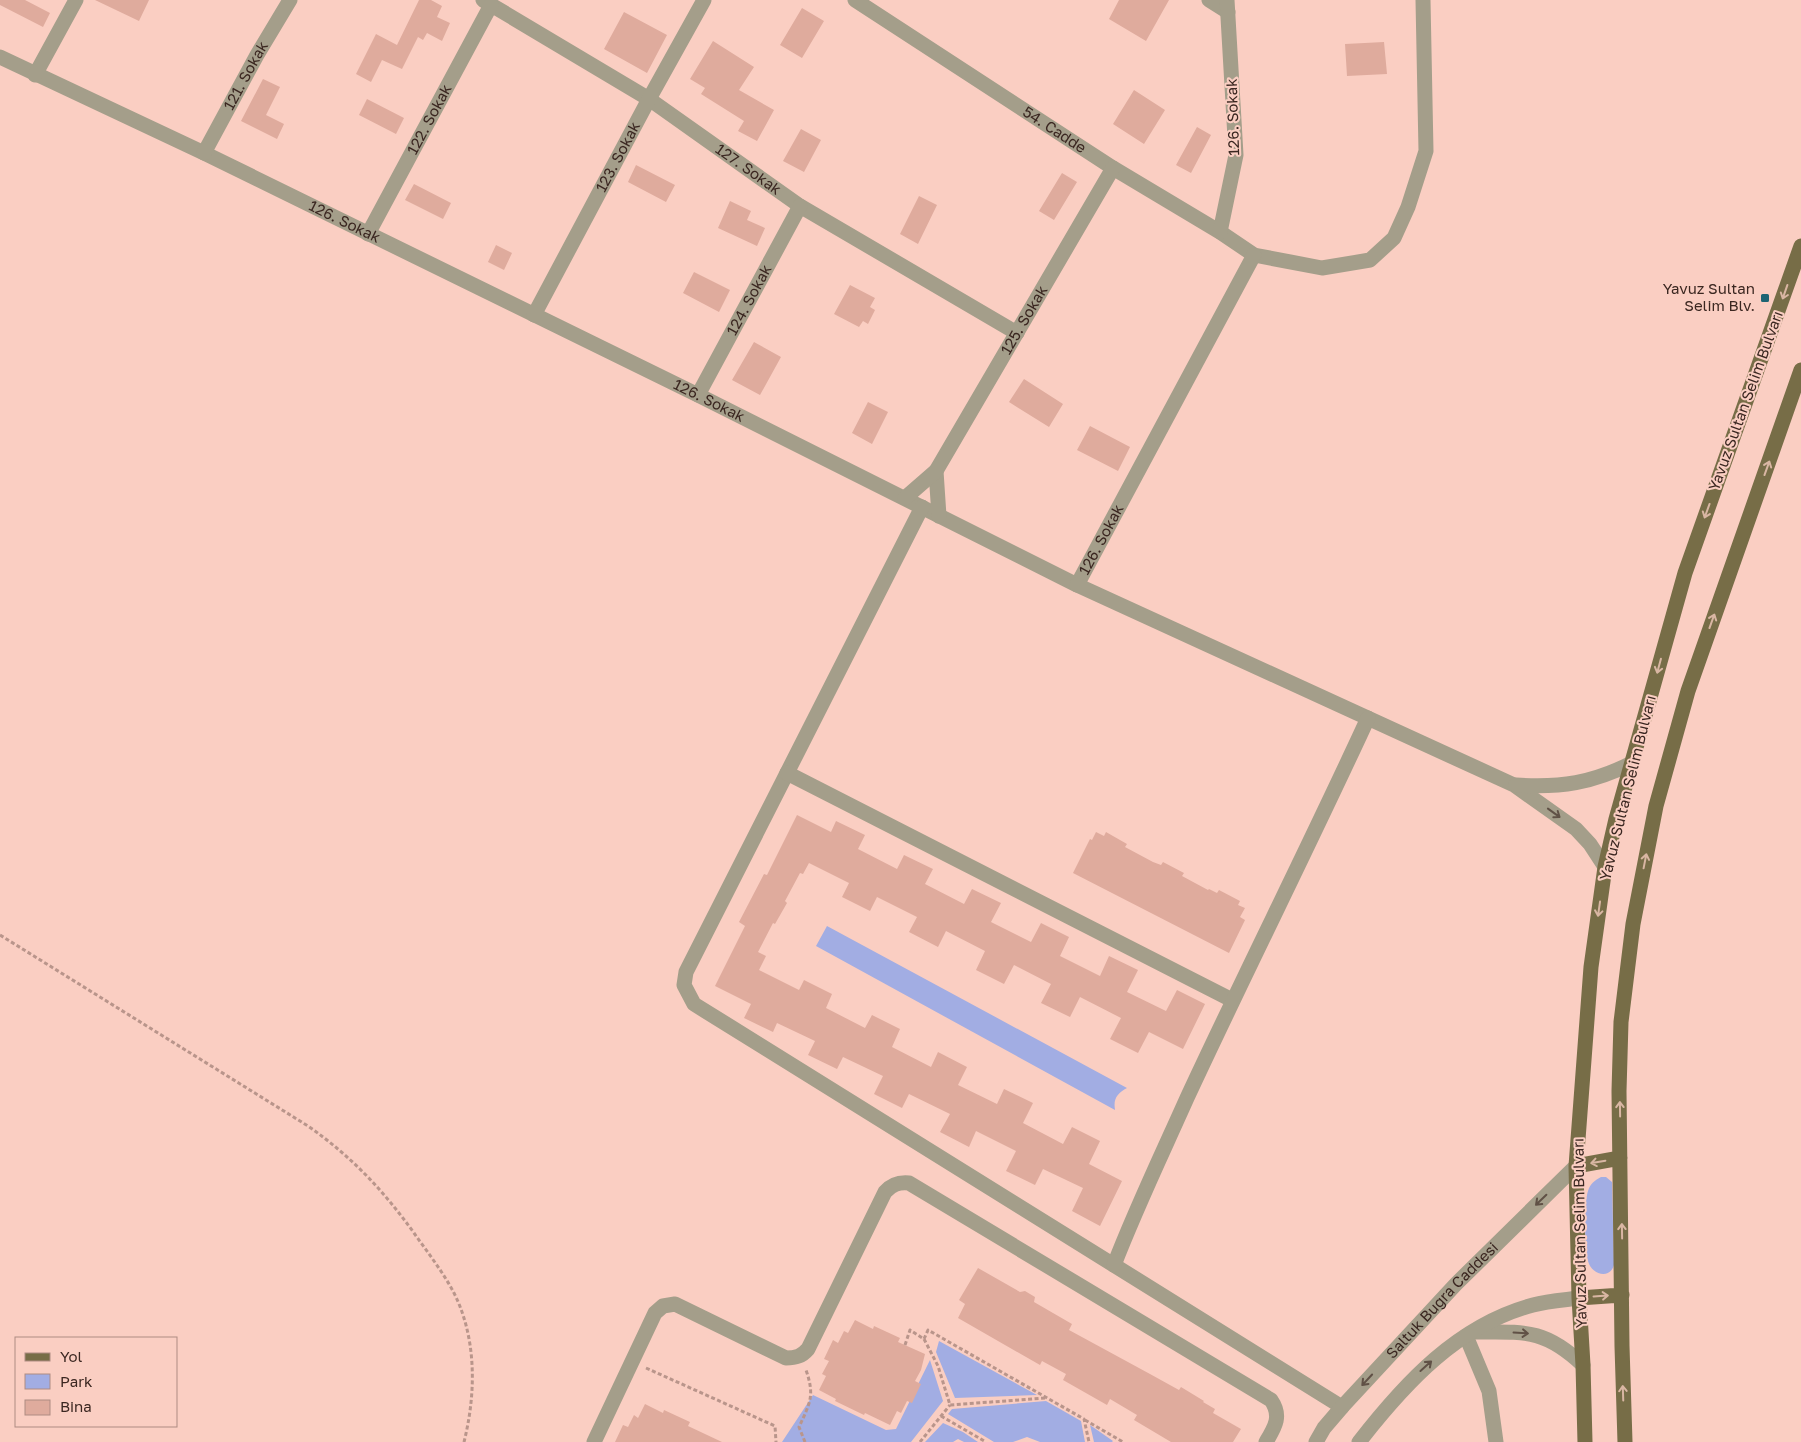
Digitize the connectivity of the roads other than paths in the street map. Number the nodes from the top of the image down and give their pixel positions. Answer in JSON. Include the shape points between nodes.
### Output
{"nodes":[{"id":1,"x":76,"y":0,"type":"edge"},
{"id":2,"x":290,"y":0,"type":"edge"},
{"id":3,"x":704,"y":0,"type":"edge"},
{"id":4,"x":856,"y":0,"type":"edge"},
{"id":5,"x":1209,"y":0,"type":"edge"},
{"id":6,"x":1423,"y":0,"type":"edge"},
{"id":7,"x":487,"y":2,"type":"edge"},
{"id":8,"x":1228,"y":6,"type":"edge"},
{"id":9,"x":0,"y":57,"type":"edge"},
{"id":10,"x":36,"y":74,"type":"junction"},
{"id":11,"x":649,"y":99,"type":"junction"},
{"id":12,"x":204,"y":153,"type":"junction"},
{"id":13,"x":1113,"y":168,"type":"junction"},
{"id":14,"x":800,"y":206,"type":"junction"},
{"id":15,"x":1220,"y":232,"type":"junction"},
{"id":16,"x":368,"y":234,"type":"junction"},
{"id":17,"x":1801,"y":246,"type":"edge"},
{"id":18,"x":1254,"y":255,"type":"junction"},
{"id":19,"x":534,"y":315,"type":"junction"},
{"id":20,"x":1017,"y":333,"type":"junction"},
{"id":21,"x":1801,"y":370,"type":"edge"},
{"id":22,"x":698,"y":395,"type":"junction"},
{"id":23,"x":936,"y":471,"type":"junction"},
{"id":24,"x":905,"y":498,"type":"junction"},
{"id":25,"x":922,"y":507,"type":"junction"},
{"id":26,"x":939,"y":516,"type":"junction"},
{"id":27,"x":1077,"y":585,"type":"junction"},
{"id":28,"x":1368,"y":718,"type":"junction"},
{"id":29,"x":1632,"y":763,"type":"junction"},
{"id":30,"x":787,"y":773,"type":"junction"},
{"id":31,"x":1514,"y":785,"type":"junction"},
{"id":32,"x":1605,"y":867,"type":"junction"},
{"id":33,"x":1232,"y":1000,"type":"junction"},
{"id":34,"x":1620,"y":1158,"type":"junction"},
{"id":35,"x":1576,"y":1166,"type":"junction"},
{"id":36,"x":1114,"y":1265,"type":"junction"},
{"id":37,"x":1622,"y":1295,"type":"junction"},
{"id":38,"x":1579,"y":1298,"type":"junction"},
{"id":39,"x":1469,"y":1334,"type":"junction"},
{"id":40,"x":1583,"y":1365,"type":"junction"},
{"id":41,"x":1342,"y":1407,"type":"junction"},
{"id":42,"x":594,"y":1442,"type":"edge"},
{"id":43,"x":1266,"y":1442,"type":"edge"},
{"id":44,"x":1316,"y":1442,"type":"edge"},
{"id":45,"x":1359,"y":1442,"type":"edge"},
{"id":46,"x":1496,"y":1442,"type":"edge"},
{"id":47,"x":1585,"y":1442,"type":"edge"},
{"id":48,"x":1625,"y":1442,"type":"edge"}],
"edges":[{"from":1,"to":10,"type":"street"},
{"from":2,"to":12,"type":"street","name":"121. Sokak"},
{"from":3,"to":11,"type":"street","name":"123. Sokak"},
{"from":4,"to":13,"type":"street","name":"54. Cadde"},
{"from":5,"to":8,"type":"street"},
{"from":6,"to":18,"type":"street","via":[[1426,151],[1394,238],[1370,260],[1322,268]]},
{"from":7,"to":11,"type":"street","name":"127. Sokak"},
{"from":7,"to":16,"type":"street","name":"122. Sokak"},
{"from":8,"to":15,"type":"street","name":"126. Sokak","via":[[1236,155]]},
{"from":9,"to":10,"type":"street","name":"126. Sokak"},
{"from":10,"to":12,"type":"street","name":"126. Sokak"},
{"from":11,"to":14,"type":"street","name":"127. Sokak"},
{"from":11,"to":19,"type":"street","name":"123. Sokak"},
{"from":12,"to":16,"type":"street","name":"126. Sokak"},
{"from":13,"to":15,"type":"street","name":"54. Cadde"},
{"from":13,"to":20,"type":"street","name":"125. Sokak"},
{"from":14,"to":20,"type":"street","name":"127. Sokak"},
{"from":14,"to":22,"type":"street","name":"124. Sokak"},
{"from":15,"to":18,"type":"street","name":"54. Cadde"},
{"from":16,"to":19,"type":"street","name":"126. Sokak"},
{"from":17,"to":29,"type":"main road","name":"Yavuz Sultan Selim Bulvarı","one_way":true,"via":[[1685,573]]},
{"from":18,"to":27,"type":"street","name":"126. Sokak"},
{"from":19,"to":22,"type":"street","name":"126. Sokak"},
{"from":20,"to":23,"type":"street","name":"125. Sokak"},
{"from":34,"to":21,"type":"main road","name":"Yavuz Sultan Selim Bulvarı","one_way":true,"via":[[1621,1022],[1633,924],[1656,806],[1688,691]]},
{"from":22,"to":24,"type":"street","name":"126. Sokak"},
{"from":23,"to":24,"type":"street","name":"125. Sokak"},
{"from":23,"to":26,"type":"street"},
{"from":24,"to":25,"type":"street","name":"126. Sokak"},
{"from":25,"to":26,"type":"street","name":"126. Sokak"},
{"from":25,"to":30,"type":"street"},
{"from":26,"to":27,"type":"street","name":"126. Sokak"},
{"from":27,"to":28,"type":"street"},
{"from":28,"to":31,"type":"street"},
{"from":28,"to":33,"type":"street"},
{"from":29,"to":31,"type":"street","via":[[1609,775],[1585,781],[1560,785]]},
{"from":29,"to":32,"type":"main road","name":"Yavuz Sultan Selim Bulvarı"},
{"from":30,"to":33,"type":"street"},
{"from":30,"to":36,"type":"street","via":[[686,972],[684,985],[694,1004]]},
{"from":31,"to":32,"type":"street","one_way":true,"via":[[1576,829]]},
{"from":32,"to":35,"type":"main road","name":"Yavuz Sultan Selim Bulvarı","one_way":true,"via":[[1591,968]]},
{"from":33,"to":36,"type":"street","via":[[1133,1215]]},
{"from":34,"to":35,"type":"main road","one_way":true},
{"from":37,"to":34,"type":"main road","name":"Yavuz Sultan Selim Bulvarı","one_way":true},
{"from":35,"to":38,"type":"main road","name":"Yavuz Sultan Selim Bulvarı"},
{"from":35,"to":41,"type":"street","name":"Saltuk Buğra Caddesi","one_way":true,"via":[[1456,1284]]},
{"from":36,"to":41,"type":"street"},
{"from":38,"to":37,"type":"main road","one_way":true},
{"from":48,"to":37,"type":"main road","name":"Yavuz Sultan Selim Bulvarı","one_way":true},
{"from":38,"to":39,"type":"street","via":[[1526,1307]]},
{"from":38,"to":40,"type":"main road","name":"Yavuz Sultan Selim Bulvarı"},
{"from":39,"to":40,"type":"street","one_way":true,"via":[[1532,1333],[1558,1345]]},
{"from":45,"to":39,"type":"street","one_way":true,"via":[[1412,1379]]},
{"from":39,"to":46,"type":"street","via":[[1489,1390]]},
{"from":40,"to":47,"type":"main road","name":"Yavuz Sultan Selim Bulvarı"},
{"from":41,"to":44,"type":"street","name":"Saltuk Buğra Caddesi"},
{"from":42,"to":43,"type":"street","via":[[655,1313],[664,1306],[675,1304],[786,1358],[801,1355],[808,1349],[885,1192],[895,1184],[909,1182],[1271,1400],[1277,1419]]}]}
